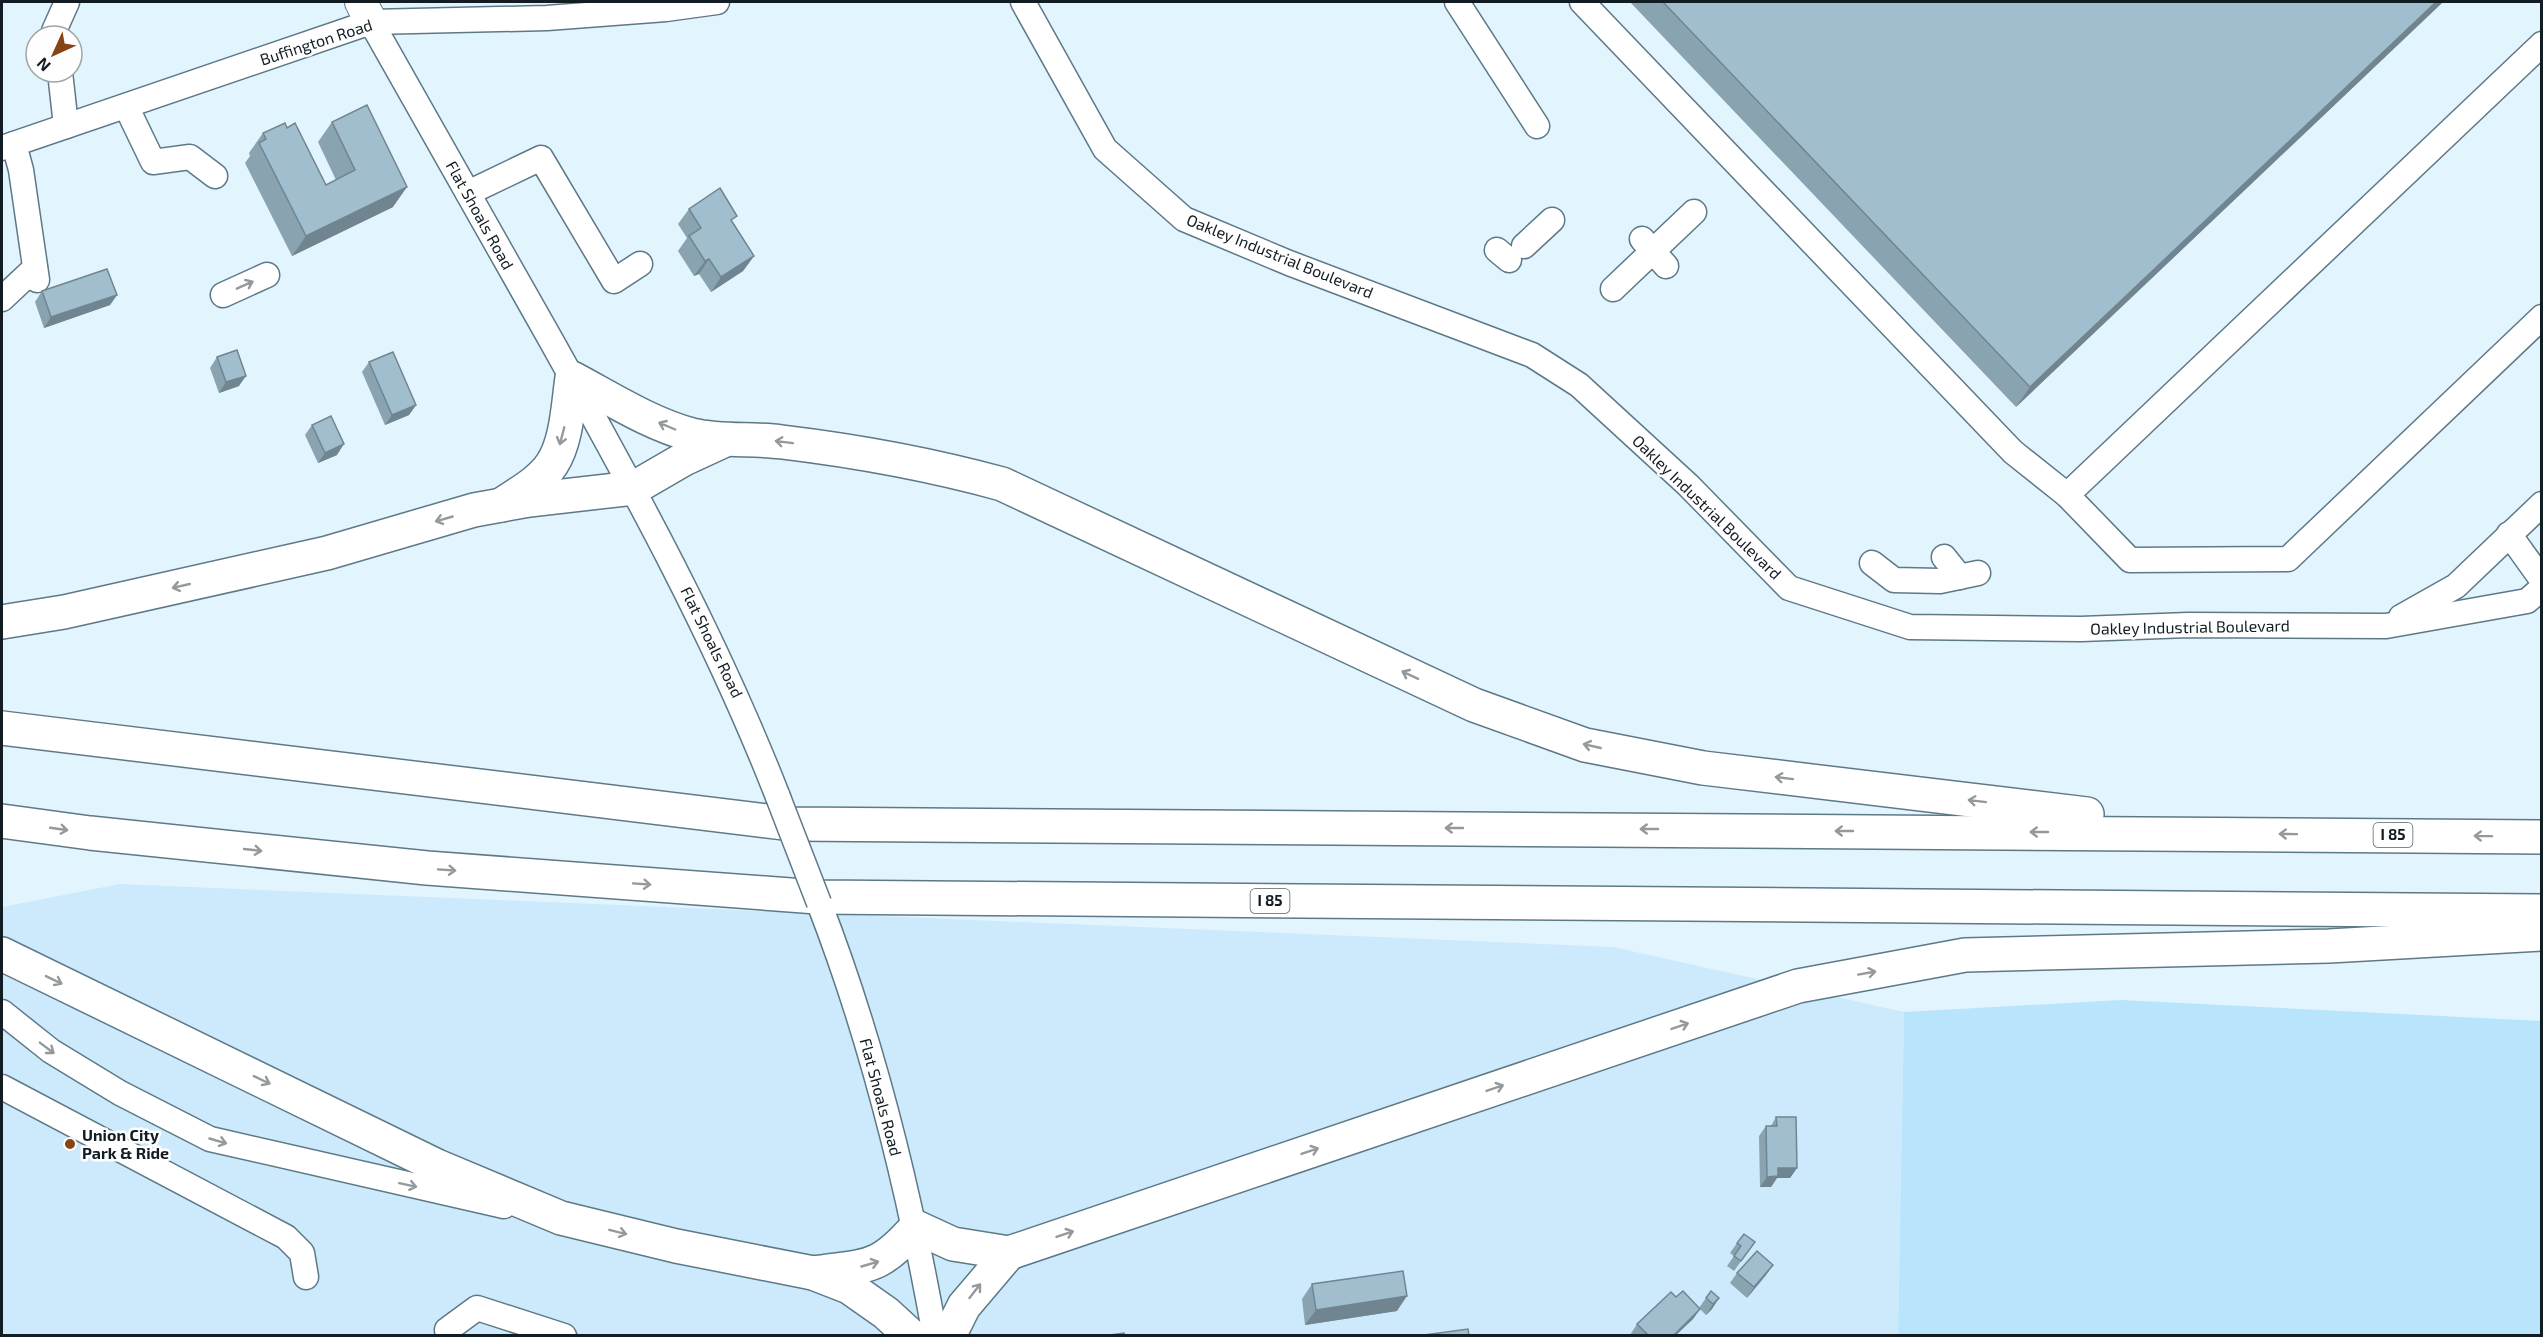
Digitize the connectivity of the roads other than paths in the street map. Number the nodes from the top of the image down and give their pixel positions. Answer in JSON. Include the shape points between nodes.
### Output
{"nodes":[{"id":1,"x":67,"y":2,"type":"edge"},
{"id":2,"x":717,"y":2,"type":"edge"},
{"id":3,"x":1023,"y":2,"type":"edge"},
{"id":4,"x":1457,"y":2,"type":"edge"},
{"id":5,"x":1582,"y":2,"type":"edge"},
{"id":6,"x":366,"y":12,"type":"edge"},
{"id":7,"x":57,"y":24,"type":"edge"},
{"id":8,"x":2541,"y":45,"type":"edge"},
{"id":9,"x":61,"y":84,"type":"edge"},
{"id":10,"x":126,"y":106,"type":"junction"},
{"id":11,"x":66,"y":126,"type":"junction"},
{"id":12,"x":1537,"y":126,"type":"dead end"},
{"id":13,"x":8,"y":146,"type":"edge"},
{"id":14,"x":215,"y":176,"type":"dead end"},
{"id":15,"x":468,"y":193,"type":"junction"},
{"id":16,"x":1694,"y":212,"type":"dead end"},
{"id":17,"x":1552,"y":220,"type":"dead end"},
{"id":18,"x":1510,"y":252,"type":"dead end"},
{"id":19,"x":640,"y":264,"type":"dead end"},
{"id":20,"x":267,"y":275,"type":"dead end"},
{"id":21,"x":1613,"y":289,"type":"dead end"},
{"id":22,"x":223,"y":295,"type":"dead end"},
{"id":23,"x":2,"y":299,"type":"edge"},
{"id":24,"x":2541,"y":317,"type":"edge"},
{"id":25,"x":572,"y":378,"type":"junction"},
{"id":26,"x":723,"y":441,"type":"junction"},
{"id":27,"x":634,"y":488,"type":"junction"},
{"id":28,"x":2067,"y":495,"type":"junction"},
{"id":29,"x":2541,"y":504,"type":"edge"},
{"id":30,"x":501,"y":505,"type":"junction"},
{"id":31,"x":2509,"y":534,"type":"junction"},
{"id":32,"x":1944,"y":557,"type":"dead end"},
{"id":33,"x":1872,"y":563,"type":"dead end"},
{"id":34,"x":1894,"y":580,"type":"junction"},
{"id":35,"x":2541,"y":580,"type":"edge"},
{"id":36,"x":2541,"y":588,"type":"edge"},
{"id":37,"x":1890,"y":621,"type":"junction"},
{"id":38,"x":2,"y":622,"type":"edge"},
{"id":39,"x":2386,"y":626,"type":"junction"},
{"id":40,"x":2,"y":728,"type":"edge"},
{"id":41,"x":2,"y":821,"type":"edge"},
{"id":42,"x":2244,"y":833,"type":"junction"},
{"id":43,"x":2541,"y":837,"type":"edge"},
{"id":44,"x":2541,"y":911,"type":"edge"},
{"id":45,"x":2541,"y":934,"type":"edge"},
{"id":46,"x":2,"y":954,"type":"edge"},
{"id":47,"x":2,"y":1012,"type":"edge"},
{"id":48,"x":2,"y":1087,"type":"edge"},
{"id":49,"x":561,"y":1218,"type":"junction"},
{"id":50,"x":916,"y":1227,"type":"junction"},
{"id":51,"x":1009,"y":1253,"type":"junction"},
{"id":52,"x":813,"y":1273,"type":"junction"},
{"id":53,"x":306,"y":1277,"type":"dead end"},
{"id":54,"x":447,"y":1334,"type":"edge"},
{"id":55,"x":564,"y":1335,"type":"edge"},
{"id":56,"x":911,"y":1335,"type":"edge"},
{"id":57,"x":935,"y":1335,"type":"edge"},
{"id":58,"x":949,"y":1335,"type":"edge"}],
"edges":[{"from":1,"to":7,"type":"street"},
{"from":2,"to":6,"type":"street","name":"Buffington Road","via":[[547,18]]},
{"from":3,"to":37,"type":"street","name":"Oakley Industrial Boulevard","via":[[1105,149],[1184,219],[1532,355],[1579,385],[1688,485],[1789,588]]},
{"from":4,"to":12,"type":"street"},
{"from":5,"to":28,"type":"street","via":[[2013,452]]},
{"from":6,"to":10,"type":"street","name":"Buffington Road"},
{"from":6,"to":15,"type":"street","name":"Flat Shoals Road"},
{"from":8,"to":28,"type":"street"},
{"from":9,"to":11,"type":"street"},
{"from":10,"to":11,"type":"street","name":"Buffington Road"},
{"from":10,"to":14,"type":"street","via":[[153,162],[190,157]]},
{"from":11,"to":13,"type":"street","name":"Buffington Road"},
{"from":13,"to":23,"type":"street","via":[[21,170],[36,274]]},
{"from":15,"to":19,"type":"street","via":[[541,158],[614,281]]},
{"from":15,"to":25,"type":"street","name":"Flat Shoals Road"},
{"from":16,"to":21,"type":"street"},
{"from":17,"to":18,"type":"street"},
{"from":22,"to":20,"type":"street","one_way":true},
{"from":24,"to":28,"type":"street","via":[[2288,559],[2130,560]]},
{"from":26,"to":25,"type":"highway","one_way":true,"via":[[667,428]]},
{"from":25,"to":27,"type":"street","name":"Flat Shoals Road"},
{"from":25,"to":30,"type":"highway","one_way":true,"via":[[564,427],[552,464],[537,480]]},
{"from":26,"to":27,"type":"highway"},
{"from":42,"to":26,"type":"highway","one_way":true,"via":[[1703,768],[1585,745],[1474,705],[1002,484],[869,452],[771,440]]},
{"from":27,"to":30,"type":"highway"},
{"from":27,"to":50,"type":"street","name":"Flat Shoals Road","bridge":true,"via":[[743,709],[846,973]]},
{"from":29,"to":31,"type":"street"},
{"from":30,"to":38,"type":"highway","one_way":true,"via":[[327,554]]},
{"from":31,"to":35,"type":"street"},
{"from":31,"to":39,"type":"street","via":[[2456,586]]},
{"from":32,"to":34,"type":"street","via":[[1969,575],[1940,581]]},
{"from":33,"to":34,"type":"street"},
{"from":34,"to":37,"type":"street"},
{"from":36,"to":39,"type":"street","name":"Oakley Industrial Boulevard","via":[[2527,601]]},
{"from":37,"to":39,"type":"street","name":"Oakley Industrial Boulevard","via":[[1910,627],[2069,629]]},
{"from":42,"to":40,"type":"highway","number":"I 85","one_way":true,"via":[[792,824]]},
{"from":41,"to":44,"type":"highway","number":"I 85","one_way":true,"via":[[427,868],[817,897]]},
{"from":43,"to":42,"type":"highway","number":"I 85","one_way":true},
{"from":51,"to":45,"type":"highway","one_way":true,"via":[[1798,986],[1965,955],[2329,946]]},
{"from":46,"to":49,"type":"highway","one_way":true,"via":[[437,1166]]},
{"from":47,"to":49,"type":"street","one_way":true,"via":[[51,1051],[120,1093],[210,1139]]},
{"from":48,"to":53,"type":"street","via":[[286,1237],[302,1253]]},
{"from":49,"to":52,"type":"highway","one_way":true},
{"from":50,"to":51,"type":"highway","via":[[953,1244]]},
{"from":52,"to":50,"type":"highway","one_way":true,"via":[[874,1265],[895,1251]]},
{"from":50,"to":57,"type":"street","name":"Flat Shoals Road"},
{"from":58,"to":51,"type":"highway","one_way":true,"via":[[964,1305]]},
{"from":52,"to":56,"type":"highway","via":[[849,1287]]},
{"from":54,"to":55,"type":"street","via":[[477,1308]]}]}
